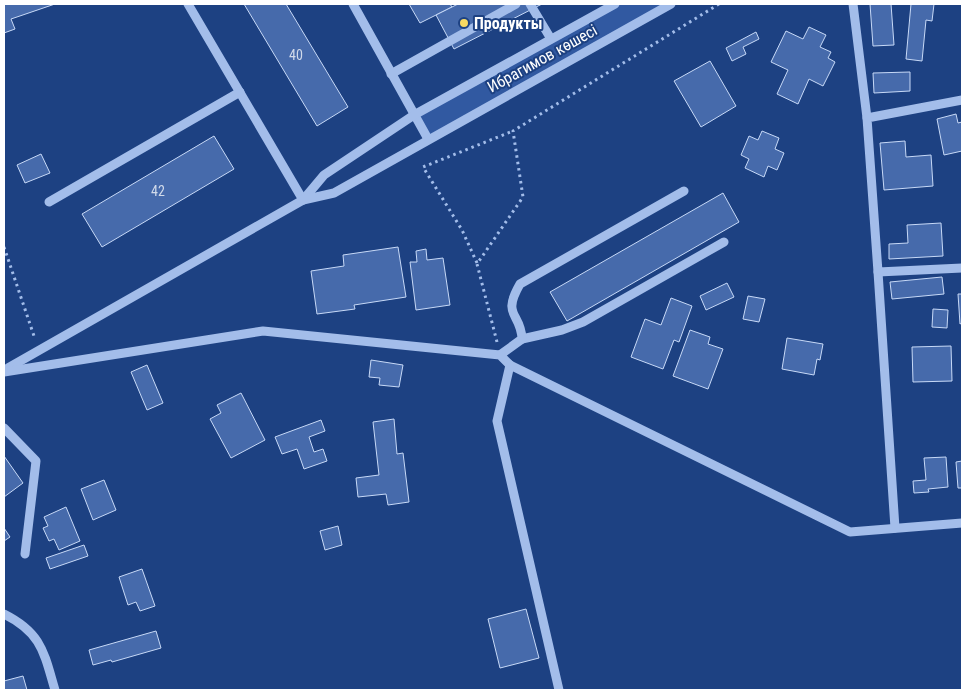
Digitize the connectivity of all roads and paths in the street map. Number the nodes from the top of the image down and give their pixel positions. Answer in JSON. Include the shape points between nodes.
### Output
{"nodes":[{"id":1,"x":188,"y":4,"type":"edge"},
{"id":2,"x":352,"y":4,"type":"edge"},
{"id":3,"x":516,"y":4,"type":"edge"},
{"id":4,"x":530,"y":4,"type":"edge"},
{"id":5,"x":616,"y":4,"type":"edge"},
{"id":6,"x":671,"y":4,"type":"edge"},
{"id":7,"x":719,"y":4,"type":"edge"},
{"id":8,"x":853,"y":4,"type":"edge"},
{"id":9,"x":551,"y":40,"type":"junction"},
{"id":10,"x":391,"y":74,"type":"junction"},
{"id":11,"x":240,"y":92,"type":"junction"},
{"id":12,"x":962,"y":100,"type":"edge"},
{"id":13,"x":414,"y":116,"type":"junction"},
{"id":14,"x":868,"y":118,"type":"junction"},
{"id":15,"x":513,"y":131,"type":"junction"},
{"id":16,"x":428,"y":139,"type":"junction"},
{"id":17,"x":684,"y":191,"type":"dead end"},
{"id":18,"x":302,"y":200,"type":"junction"},
{"id":19,"x":49,"y":202,"type":"dead end"},
{"id":20,"x":724,"y":242,"type":"dead end"},
{"id":21,"x":4,"y":247,"type":"edge"},
{"id":22,"x":477,"y":264,"type":"junction"},
{"id":23,"x":962,"y":268,"type":"edge"},
{"id":24,"x":878,"y":272,"type":"junction"},
{"id":25,"x":522,"y":339,"type":"junction"},
{"id":26,"x":39,"y":351,"type":"junction"},
{"id":27,"x":500,"y":355,"type":"junction"},
{"id":28,"x":510,"y":366,"type":"junction"},
{"id":29,"x":4,"y":371,"type":"edge"},
{"id":30,"x":4,"y":428,"type":"edge"},
{"id":31,"x":962,"y":523,"type":"edge"},
{"id":32,"x":895,"y":528,"type":"junction"},
{"id":33,"x":25,"y":554,"type":"dead end"},
{"id":34,"x":4,"y":614,"type":"edge"},
{"id":35,"x":55,"y":690,"type":"edge"},
{"id":36,"x":559,"y":690,"type":"edge"}],
"edges":[{"from":1,"to":11,"type":"street"},
{"from":2,"to":10,"type":"street"},
{"from":3,"to":10,"type":"street"},
{"from":4,"to":9,"type":"street"},
{"from":5,"to":9,"type":"street","name":"Ибрагимов көшесі"},
{"from":6,"to":16,"type":"street","name":"Ибрагимов көшесі"},
{"from":7,"to":15,"type":"path"},
{"from":8,"to":14,"type":"street"},
{"from":9,"to":13,"type":"street","name":"Ибрагимов көшесі"},
{"from":10,"to":13,"type":"street"},
{"from":11,"to":18,"type":"street"},
{"from":11,"to":19,"type":"street"},
{"from":12,"to":14,"type":"street"},
{"from":13,"to":16,"type":"street"},
{"from":13,"to":18,"type":"street","name":"Ибрагимов көшесі","via":[[324,175]]},
{"from":14,"to":24,"type":"street"},
{"from":15,"to":22,"type":"path","via":[[523,197]]},
{"from":15,"to":22,"type":"path","via":[[423,166],[462,230]]},
{"from":16,"to":18,"type":"street","name":"Ибрагимов көшесі","via":[[334,193]]},
{"from":17,"to":25,"type":"street","via":[[520,284],[510,308],[522,332]]},
{"from":18,"to":26,"type":"street"},
{"from":20,"to":25,"type":"street","via":[[583,322]]},
{"from":21,"to":26,"type":"path"},
{"from":22,"to":27,"type":"path"},
{"from":23,"to":24,"type":"street"},
{"from":24,"to":32,"type":"street"},
{"from":25,"to":27,"type":"street"},
{"from":26,"to":29,"type":"street"},
{"from":27,"to":28,"type":"street"},
{"from":27,"to":29,"type":"street","via":[[263,331]]},
{"from":28,"to":32,"type":"street","via":[[850,532]]},
{"from":28,"to":36,"type":"street","via":[[497,421]]},
{"from":30,"to":33,"type":"street","via":[[36,461]]},
{"from":31,"to":32,"type":"street"},
{"from":34,"to":35,"type":"street","via":[[38,640]]}]}
